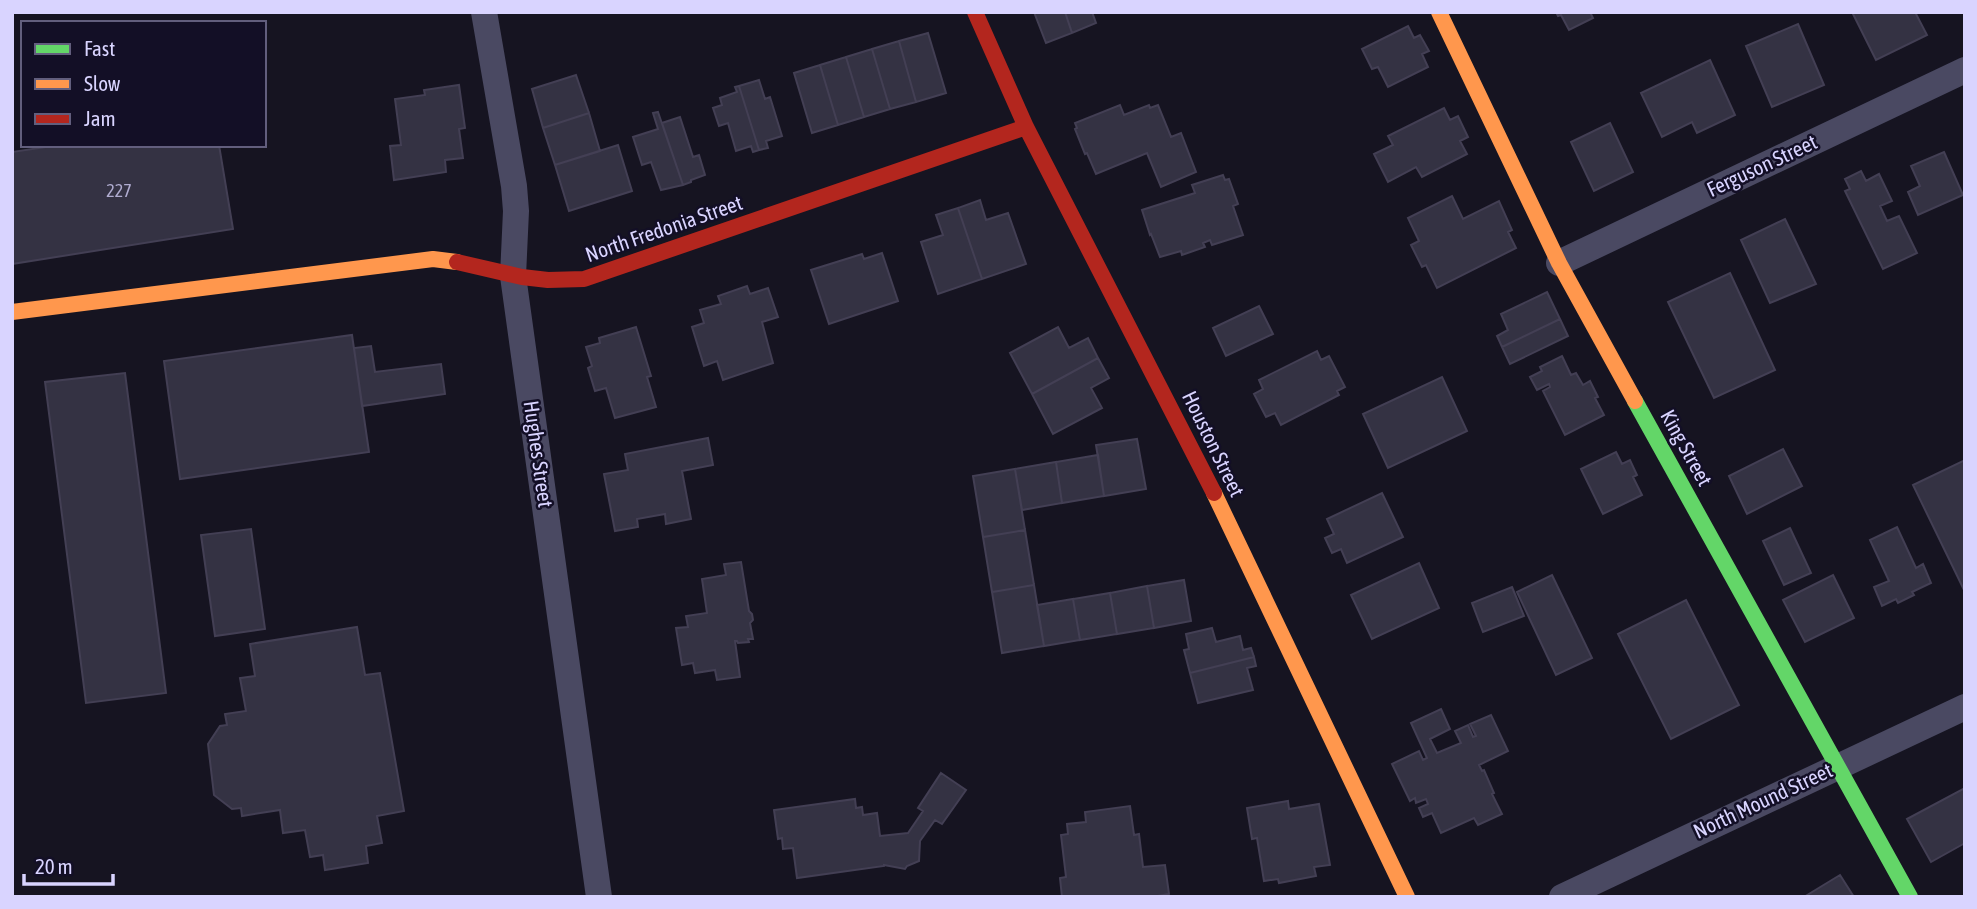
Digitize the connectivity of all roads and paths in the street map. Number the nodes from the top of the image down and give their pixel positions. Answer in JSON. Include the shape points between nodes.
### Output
{"nodes":[{"id":1,"x":484,"y":12,"type":"edge"},
{"id":2,"x":975,"y":12,"type":"edge"},
{"id":3,"x":1439,"y":12,"type":"edge"},
{"id":4,"x":1965,"y":69,"type":"edge"},
{"id":5,"x":1026,"y":127,"type":"junction"},
{"id":6,"x":1559,"y":262,"type":"junction"},
{"id":7,"x":513,"y":276,"type":"junction"},
{"id":8,"x":12,"y":312,"type":"edge"},
{"id":9,"x":1965,"y":707,"type":"edge"},
{"id":10,"x":1838,"y":765,"type":"junction"},
{"id":11,"x":599,"y":897,"type":"edge"},
{"id":12,"x":1407,"y":897,"type":"edge"},
{"id":13,"x":1562,"y":897,"type":"edge"},
{"id":14,"x":1910,"y":897,"type":"edge"}],
"edges":[{"from":1,"to":7,"type":"street","name":"Hughes Street","via":[[514,186]]},
{"from":2,"to":5,"type":"street","name":"Houston Street"},
{"from":3,"to":6,"type":"street","name":"King Street"},
{"from":4,"to":6,"type":"street","name":"Ferguson Street"},
{"from":5,"to":7,"type":"street","name":"North Fredonia Street","via":[[584,279]]},
{"from":5,"to":12,"type":"street","name":"Houston Street","via":[[1184,431]]},
{"from":6,"to":10,"type":"street","name":"King Street"},
{"from":7,"to":8,"type":"street","name":"North Fredonia Street","via":[[433,259]]},
{"from":7,"to":11,"type":"street","name":"Hughes Street"},
{"from":9,"to":10,"type":"street","name":"North Mound Street"},
{"from":10,"to":13,"type":"street","name":"North Mound Street"},
{"from":10,"to":14,"type":"street","name":"King Street"}]}
